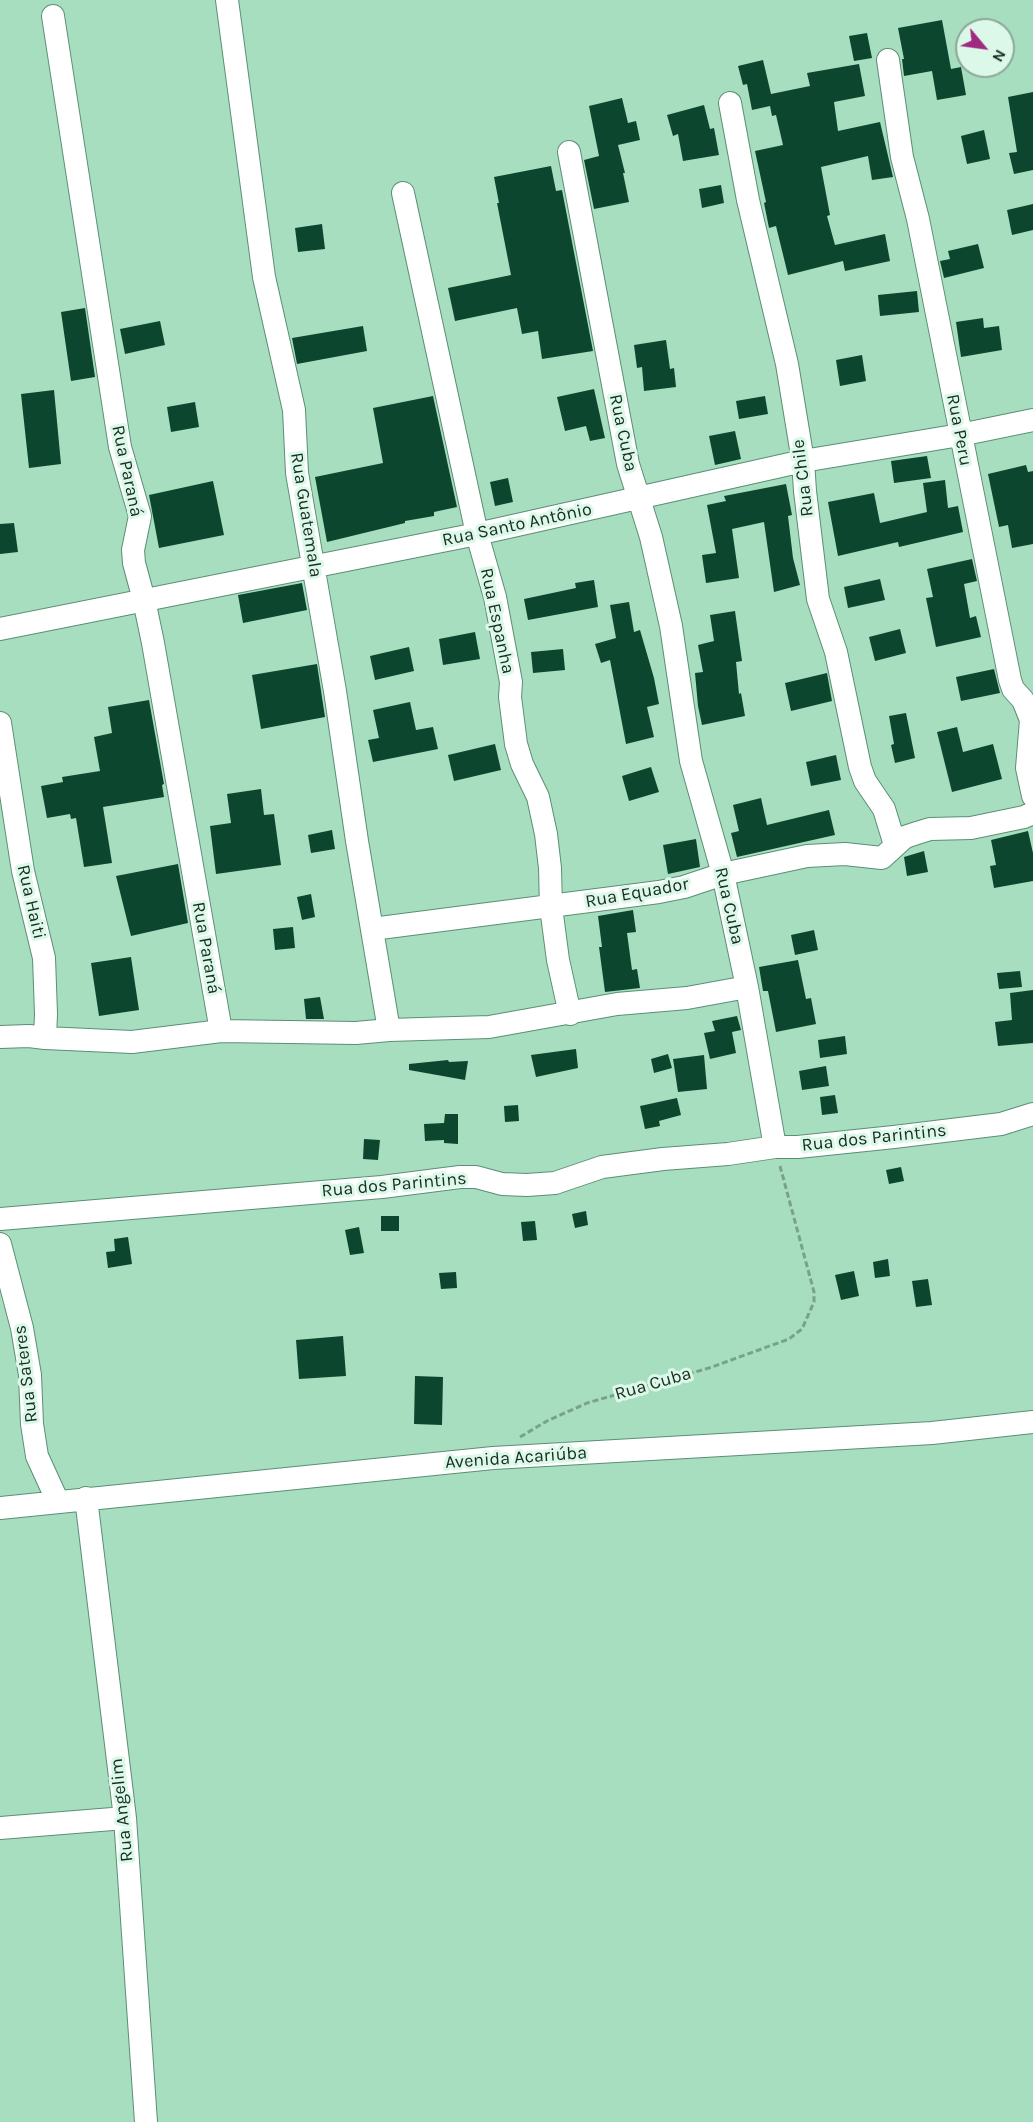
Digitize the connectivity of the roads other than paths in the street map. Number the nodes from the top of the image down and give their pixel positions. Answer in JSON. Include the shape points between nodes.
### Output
{"nodes":[{"id":1,"x":227,"y":0,"type":"edge"},
{"id":2,"x":53,"y":16,"type":"dead end"},
{"id":3,"x":888,"y":60,"type":"dead end"},
{"id":4,"x":730,"y":103,"type":"dead end"},
{"id":5,"x":569,"y":152,"type":"dead end"},
{"id":6,"x":403,"y":193,"type":"dead end"},
{"id":7,"x":1033,"y":420,"type":"edge"},
{"id":8,"x":960,"y":435,"type":"junction"},
{"id":9,"x":803,"y":461,"type":"junction"},
{"id":10,"x":638,"y":499,"type":"junction"},
{"id":11,"x":477,"y":534,"type":"junction"},
{"id":12,"x":314,"y":568,"type":"junction"},
{"id":13,"x":144,"y":600,"type":"junction"},
{"id":14,"x":0,"y":629,"type":"edge"},
{"id":15,"x":0,"y":723,"type":"edge"},
{"id":16,"x":1033,"y":796,"type":"edge"},
{"id":17,"x":1033,"y":813,"type":"edge"},
{"id":18,"x":895,"y":845,"type":"junction"},
{"id":19,"x":723,"y":874,"type":"junction"},
{"id":20,"x":551,"y":907,"type":"junction"},
{"id":21,"x":372,"y":930,"type":"junction"},
{"id":22,"x":747,"y":987,"type":"junction"},
{"id":23,"x":570,"y":1014,"type":"junction"},
{"id":24,"x":389,"y":1030,"type":"junction"},
{"id":25,"x":221,"y":1031,"type":"junction"},
{"id":26,"x":0,"y":1037,"type":"edge"},
{"id":27,"x":45,"y":1038,"type":"junction"},
{"id":28,"x":1033,"y":1114,"type":"edge"},
{"id":29,"x":775,"y":1147,"type":"junction"},
{"id":30,"x":0,"y":1219,"type":"edge"},
{"id":31,"x":0,"y":1244,"type":"edge"},
{"id":32,"x":1033,"y":1422,"type":"edge"},
{"id":33,"x":86,"y":1498,"type":"junction"},
{"id":34,"x":58,"y":1502,"type":"junction"},
{"id":35,"x":0,"y":1508,"type":"edge"},
{"id":36,"x":125,"y":1818,"type":"junction"},
{"id":37,"x":0,"y":1828,"type":"edge"},
{"id":38,"x":146,"y":2122,"type":"edge"}],
"edges":[{"from":1,"to":12,"type":"street","name":"Rua Guatemala","via":[[264,277],[294,410],[297,473]]},
{"from":2,"to":13,"type":"street","name":"Rua Paraná","via":[[120,447],[140,516],[133,550]]},
{"from":3,"to":8,"type":"street","name":"Rua Peru","via":[[902,157],[918,219]]},
{"from":4,"to":9,"type":"street","name":"Rua Chile"},
{"from":5,"to":10,"type":"street","name":"Rua Cuba"},
{"from":6,"to":11,"type":"street","name":"Rua Espanha"},
{"from":7,"to":8,"type":"street","name":"Rua Santo Antônio"},
{"from":8,"to":9,"type":"street","name":"Rua Santo Antônio"},
{"from":8,"to":16,"type":"street","name":"Rua Peru","via":[[1010,680],[1031,720],[1027,768]]},
{"from":9,"to":10,"type":"street","name":"Rua Santo Antônio"},
{"from":9,"to":18,"type":"street","name":"Rua Chile","via":[[818,599],[836,652],[860,767],[884,808]]},
{"from":10,"to":11,"type":"street","name":"Rua Santo Antônio"},
{"from":10,"to":19,"type":"street","name":"Rua Cuba","via":[[651,537],[671,626],[691,761]]},
{"from":11,"to":12,"type":"street","name":"Rua Santo Antônio"},
{"from":11,"to":20,"type":"street","name":"Rua Espanha","via":[[498,612],[511,682],[516,744],[538,797],[546,834]]},
{"from":12,"to":13,"type":"street","name":"Rua Santo Antônio"},
{"from":12,"to":21,"type":"street","name":"Rua Guatemala"},
{"from":13,"to":14,"type":"street","name":"Rua Santo Antônio"},
{"from":13,"to":25,"type":"street","name":"Rua Paraná"},
{"from":15,"to":27,"type":"street","name":"Rua Haiti","via":[[23,871],[44,958]]},
{"from":17,"to":18,"type":"street","name":"Rua Equador","via":[[971,828],[930,829],[905,837]]},
{"from":18,"to":19,"type":"street","name":"Rua Equador","via":[[882,858],[845,854],[807,856]]},
{"from":19,"to":20,"type":"street","name":"Rua Equador","via":[[659,892]]},
{"from":19,"to":22,"type":"street","name":"Rua Cuba"},
{"from":20,"to":21,"type":"street","name":"Rua Equador"},
{"from":20,"to":23,"type":"street","name":"Rua Espanha"},
{"from":21,"to":24,"type":"street","name":"Rua Guatemala"},
{"from":22,"to":23,"type":"street"},
{"from":22,"to":29,"type":"street","name":"Rua Cuba"},
{"from":23,"to":24,"type":"street","via":[[489,1027]]},
{"from":24,"to":25,"type":"street"},
{"from":25,"to":27,"type":"street","via":[[132,1042]]},
{"from":26,"to":27,"type":"street"},
{"from":28,"to":29,"type":"street","name":"Rua dos Parintins","via":[[1001,1124],[806,1147]]},
{"from":29,"to":30,"type":"street","name":"Rua dos Parintins","via":[[602,1167],[545,1184],[502,1184],[460,1177]]},
{"from":31,"to":34,"type":"street","name":"Rua Sateres","via":[[22,1328],[37,1456]]},
{"from":32,"to":33,"type":"street","name":"Avenida Acariúba","via":[[932,1433],[493,1458]]},
{"from":33,"to":34,"type":"street","name":"Avenida Acariúba"},
{"from":33,"to":36,"type":"street","name":"Rua Angelim"},
{"from":34,"to":35,"type":"street","name":"Avenida Acariúba"},
{"from":36,"to":37,"type":"street"},
{"from":36,"to":38,"type":"street","name":"Rua Angelim"}]}
